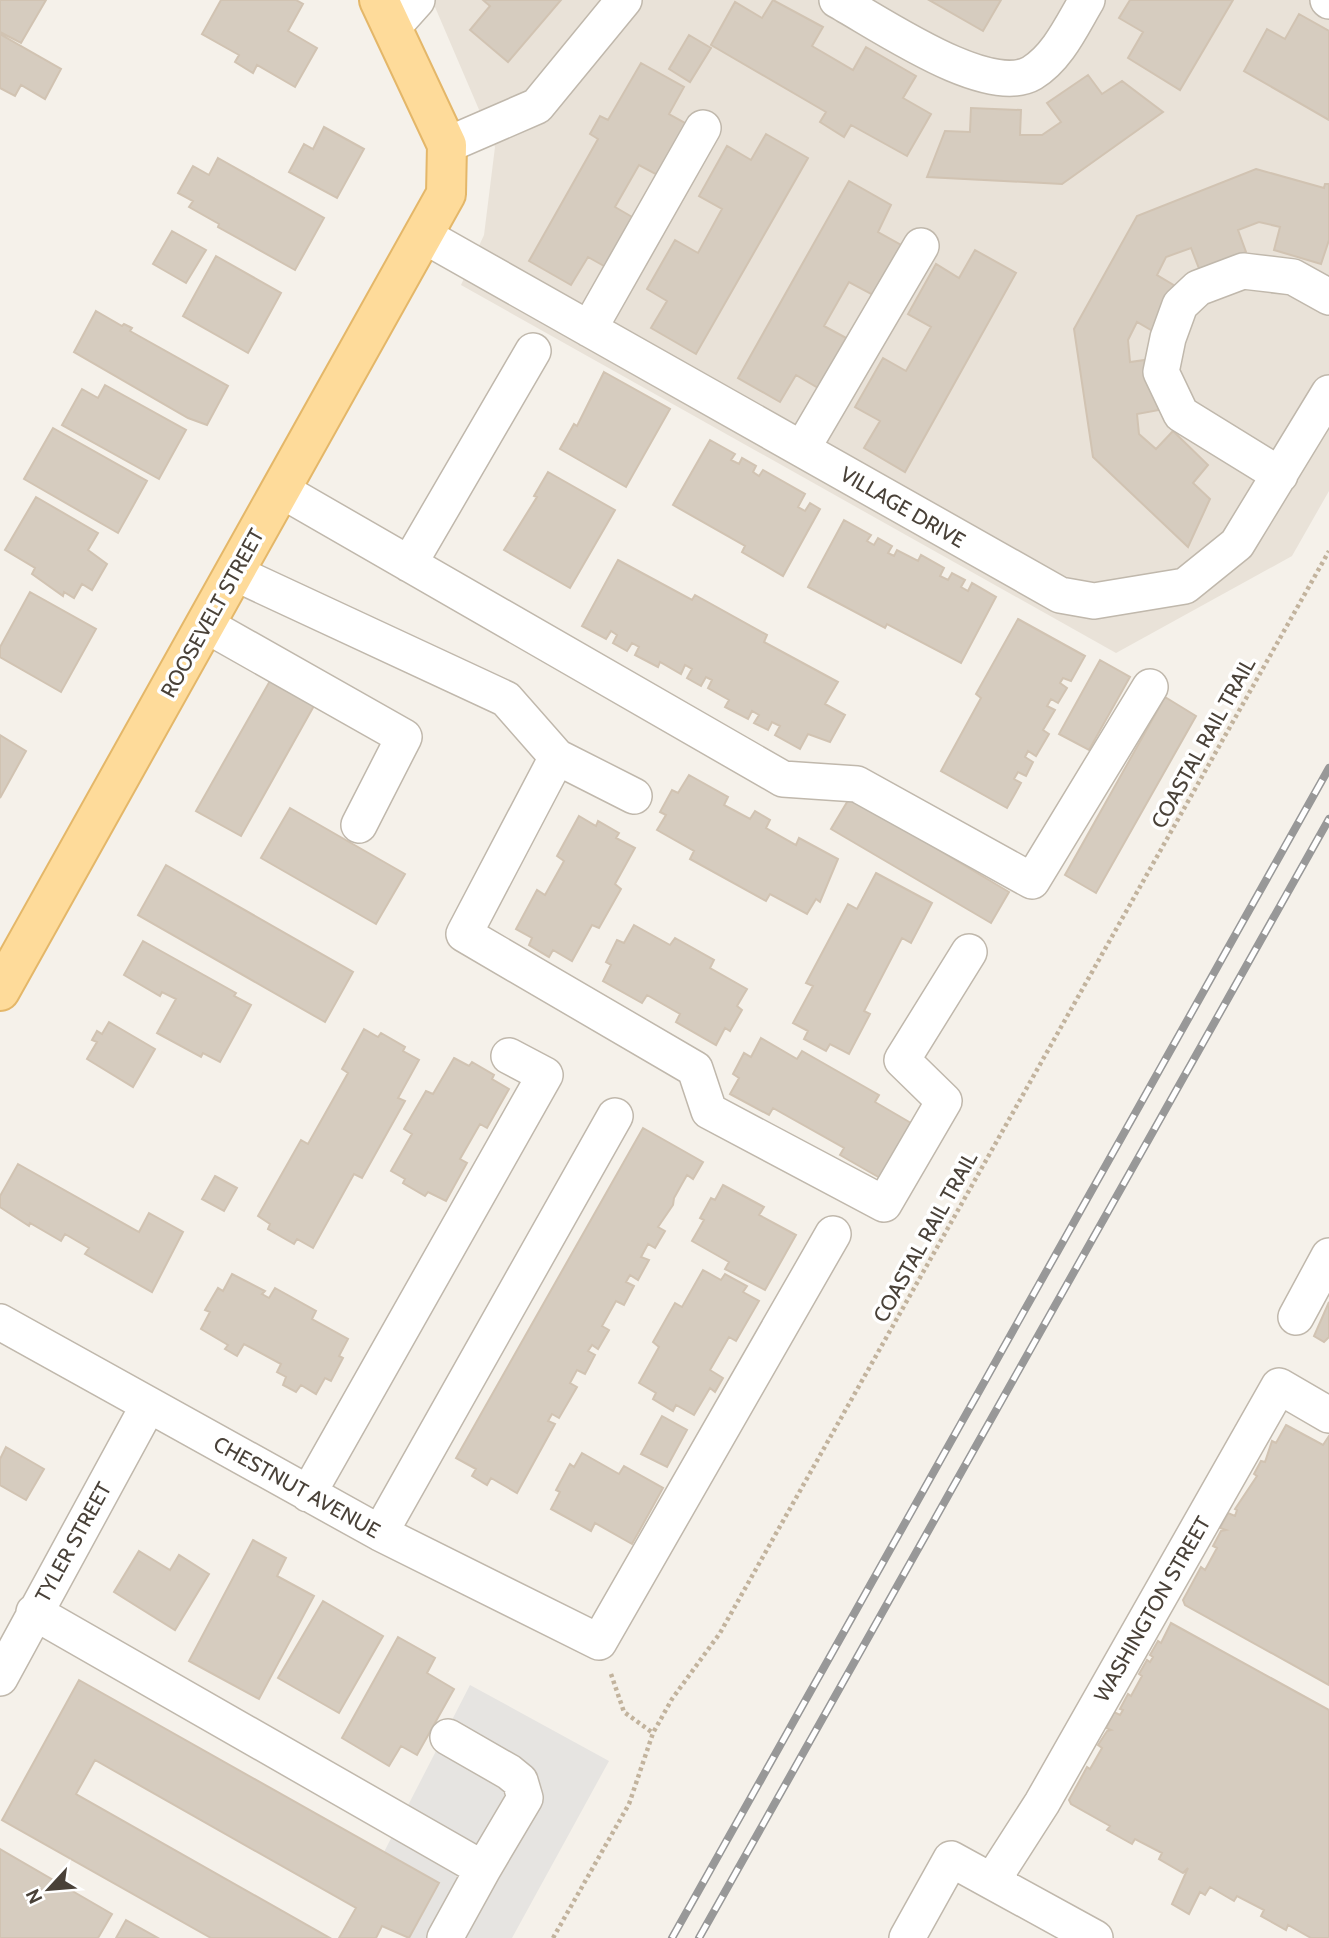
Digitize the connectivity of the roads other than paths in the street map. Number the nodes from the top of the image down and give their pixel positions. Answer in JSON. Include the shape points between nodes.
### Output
{"nodes":[{"id":1,"x":417,"y":0,"type":"edge"},
{"id":2,"x":624,"y":0,"type":"edge"},
{"id":3,"x":837,"y":0,"type":"edge"},
{"id":4,"x":1087,"y":0,"type":"edge"},
{"id":5,"x":386,"y":14,"type":"edge"},
{"id":6,"x":703,"y":128,"type":"dead end"},
{"id":7,"x":447,"y":145,"type":"junction"},
{"id":8,"x":424,"y":235,"type":"junction"},
{"id":9,"x":921,"y":246,"type":"dead end"},
{"id":10,"x":1329,"y":297,"type":"edge"},
{"id":11,"x":589,"y":329,"type":"junction"},
{"id":12,"x":533,"y":351,"type":"dead end"},
{"id":13,"x":1329,"y":393,"type":"edge"},
{"id":14,"x":802,"y":449,"type":"junction"},
{"id":15,"x":1280,"y":475,"type":"junction"},
{"id":16,"x":281,"y":490,"type":"junction"},
{"id":17,"x":409,"y":564,"type":"junction"},
{"id":18,"x":234,"y":573,"type":"junction"},
{"id":19,"x":206,"y":625,"type":"junction"},
{"id":20,"x":1150,"y":687,"type":"dead end"},
{"id":21,"x":557,"y":757,"type":"junction"},
{"id":22,"x":634,"y":796,"type":"dead end"},
{"id":23,"x":359,"y":825,"type":"dead end"},
{"id":24,"x":968,"y":952,"type":"dead end"},
{"id":25,"x":0,"y":991,"type":"edge"},
{"id":26,"x":509,"y":1056,"type":"dead end"},
{"id":27,"x":615,"y":1116,"type":"dead end"},
{"id":28,"x":833,"y":1234,"type":"dead end"},
{"id":29,"x":1329,"y":1256,"type":"edge"},
{"id":30,"x":1296,"y":1317,"type":"dead end"},
{"id":31,"x":0,"y":1322,"type":"edge"},
{"id":32,"x":148,"y":1406,"type":"junction"},
{"id":33,"x":1329,"y":1415,"type":"edge"},
{"id":34,"x":308,"y":1494,"type":"junction"},
{"id":35,"x":380,"y":1533,"type":"junction"},
{"id":36,"x":34,"y":1612,"type":"junction"},
{"id":37,"x":0,"y":1678,"type":"edge"},
{"id":38,"x":448,"y":1737,"type":"dead end"},
{"id":39,"x":483,"y":1869,"type":"junction"},
{"id":40,"x":992,"y":1881,"type":"junction"},
{"id":41,"x":1044,"y":1926,"type":"edge"},
{"id":42,"x":445,"y":1938,"type":"edge"},
{"id":43,"x":907,"y":1938,"type":"edge"},
{"id":44,"x":1095,"y":1938,"type":"edge"}],
"edges":[{"from":1,"to":5,"type":"street"},
{"from":2,"to":7,"type":"street","via":[[537,106]]},
{"from":3,"to":4,"type":"street","via":[[966,71],[1013,80],[1048,60]]},
{"from":5,"to":7,"type":"main road"},
{"from":6,"to":11,"type":"street"},
{"from":7,"to":8,"type":"main road","name":"ROOSEVELT STREET","via":[[446,194]]},
{"from":8,"to":11,"type":"street","name":"VILLAGE DRIVE"},
{"from":8,"to":16,"type":"main road","name":"ROOSEVELT STREET"},
{"from":9,"to":14,"type":"street"},
{"from":10,"to":15,"type":"street","via":[[1293,277],[1243,271],[1198,288],[1180,306],[1168,338],[1161,372],[1181,414]]},
{"from":11,"to":14,"type":"street","name":"VILLAGE DRIVE"},
{"from":12,"to":17,"type":"street"},
{"from":13,"to":15,"type":"street","name":"VILLAGE DRIVE"},
{"from":14,"to":15,"type":"street","name":"VILLAGE DRIVE","via":[[1060,595],[1094,601],[1185,586],[1237,544]]},
{"from":16,"to":17,"type":"street"},
{"from":16,"to":18,"type":"main road","name":"ROOSEVELT STREET"},
{"from":17,"to":20,"type":"street","via":[[783,779],[858,784],[1032,881]]},
{"from":18,"to":19,"type":"main road","name":"ROOSEVELT STREET"},
{"from":18,"to":21,"type":"street","via":[[506,699]]},
{"from":19,"to":23,"type":"street","via":[[404,737]]},
{"from":19,"to":25,"type":"main road","name":"ROOSEVELT STREET"},
{"from":21,"to":22,"type":"street"},
{"from":21,"to":24,"type":"street","via":[[464,934],[695,1069],[709,1111],[884,1204],[944,1101],[902,1060]]},
{"from":26,"to":34,"type":"street","via":[[545,1075]]},
{"from":27,"to":35,"type":"street"},
{"from":28,"to":35,"type":"street","name":"CHESTNUT AVENUE","via":[[599,1642]]},
{"from":29,"to":30,"type":"street"},
{"from":31,"to":32,"type":"street","name":"CHESTNUT AVENUE"},
{"from":32,"to":34,"type":"street","name":"CHESTNUT AVENUE"},
{"from":32,"to":36,"type":"street","name":"TYLER STREET"},
{"from":33,"to":40,"type":"street","name":"WASHINGTON STREET","via":[[1279,1386]]},
{"from":34,"to":35,"type":"street","name":"CHESTNUT AVENUE"},
{"from":36,"to":37,"type":"street","name":"TYLER STREET"},
{"from":36,"to":39,"type":"street"},
{"from":38,"to":39,"type":"street","via":[[509,1772],[520,1782],[525,1798]]},
{"from":39,"to":42,"type":"street"},
{"from":40,"to":41,"type":"street"},
{"from":40,"to":43,"type":"street","via":[[951,1859]]},
{"from":41,"to":44,"type":"street"}]}
